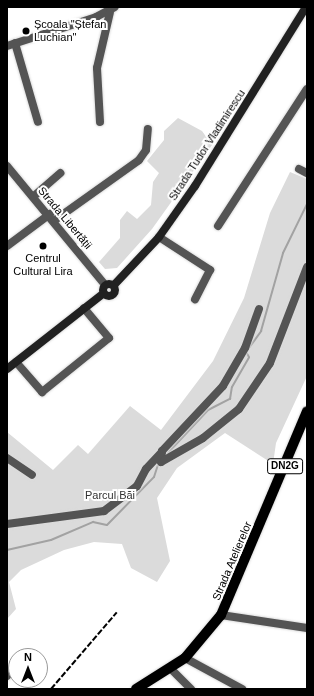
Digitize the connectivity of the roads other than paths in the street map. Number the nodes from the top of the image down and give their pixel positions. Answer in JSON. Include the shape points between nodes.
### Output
{"nodes":[{"id":1,"x":306,"y":7,"type":"edge"},
{"id":2,"x":112,"y":9,"type":"edge"},
{"id":3,"x":15,"y":43,"type":"junction"},
{"id":4,"x":7,"y":46,"type":"edge"},
{"id":5,"x":307,"y":90,"type":"edge"},
{"id":6,"x":38,"y":122,"type":"dead end"},
{"id":7,"x":100,"y":122,"type":"dead end"},
{"id":8,"x":148,"y":129,"type":"dead end"},
{"id":9,"x":7,"y":166,"type":"edge"},
{"id":10,"x":60,"y":173,"type":"dead end"},
{"id":11,"x":7,"y":177,"type":"edge"},
{"id":12,"x":19,"y":182,"type":"junction"},
{"id":13,"x":34,"y":196,"type":"junction"},
{"id":14,"x":52,"y":217,"type":"junction"},
{"id":15,"x":218,"y":226,"type":"dead end"},
{"id":16,"x":158,"y":237,"type":"junction"},
{"id":17,"x":7,"y":246,"type":"edge"},
{"id":18,"x":307,"y":267,"type":"edge"},
{"id":19,"x":108,"y":288,"type":"junction"},
{"id":20,"x":195,"y":299,"type":"dead end"},
{"id":21,"x":84,"y":308,"type":"junction"},
{"id":22,"x":259,"y":309,"type":"dead end"},
{"id":23,"x":16,"y":362,"type":"junction"},
{"id":24,"x":7,"y":369,"type":"edge"},
{"id":25,"x":307,"y":410,"type":"edge"},
{"id":26,"x":162,"y":451,"type":"junction"},
{"id":27,"x":7,"y":458,"type":"edge"},
{"id":28,"x":32,"y":475,"type":"dead end"},
{"id":29,"x":7,"y":524,"type":"edge"},
{"id":30,"x":221,"y":615,"type":"junction"},
{"id":31,"x":307,"y":628,"type":"edge"},
{"id":32,"x":185,"y":658,"type":"junction"},
{"id":33,"x":170,"y":668,"type":"junction"},
{"id":34,"x":136,"y":689,"type":"edge"},
{"id":35,"x":191,"y":689,"type":"edge"},
{"id":36,"x":242,"y":689,"type":"edge"}],
"edges":[{"from":1,"to":16,"type":"street","name":"Strada Tudor Vladimirescu","via":[[195,186]]},
{"from":2,"to":3,"type":"street"},
{"from":2,"to":7,"type":"street","via":[[97,68]]},
{"from":3,"to":4,"type":"street"},
{"from":3,"to":6,"type":"street"},
{"from":5,"to":15,"type":"street"},
{"from":8,"to":14,"type":"street","via":[[146,150],[139,160]]},
{"from":9,"to":12,"type":"street","name":"Strada Libertății"},
{"from":10,"to":13,"type":"street"},
{"from":11,"to":12,"type":"street"},
{"from":12,"to":13,"type":"street","name":"Strada Libertății"},
{"from":13,"to":14,"type":"street","name":"Strada Libertății"},
{"from":14,"to":17,"type":"street"},
{"from":14,"to":19,"type":"street","name":"Strada Libertății"},
{"from":16,"to":19,"type":"street","name":"Strada Tudor Vladimirescu"},
{"from":16,"to":20,"type":"street","via":[[210,270]]},
{"from":18,"to":26,"type":"street","via":[[270,363],[239,409],[203,438],[161,461]]},
{"from":19,"to":21,"type":"street","name":"Strada Tudor Vladimirescu"},
{"from":21,"to":23,"type":"street","name":"Strada Tudor Vladimirescu"},
{"from":21,"to":23,"type":"street","via":[[108,338],[42,392]]},
{"from":22,"to":26,"type":"street","via":[[245,348],[223,386]]},
{"from":23,"to":24,"type":"street","name":"Strada Tudor Vladimirescu"},
{"from":25,"to":30,"type":"main road","name":"Strada Atelierelor","number":"DN2G"},
{"from":26,"to":29,"type":"street","via":[[146,468],[137,486],[104,510]]},
{"from":27,"to":28,"type":"street"},
{"from":30,"to":31,"type":"street"},
{"from":30,"to":32,"type":"main road","name":"Strada Atelierelor","number":"DN2G"},
{"from":32,"to":33,"type":"main road","name":"Strada Atelierelor","number":"DN2G"},
{"from":32,"to":36,"type":"street"},
{"from":33,"to":34,"type":"main road","name":"Strada Atelierelor","number":"DN2G"},
{"from":33,"to":35,"type":"street"}]}
